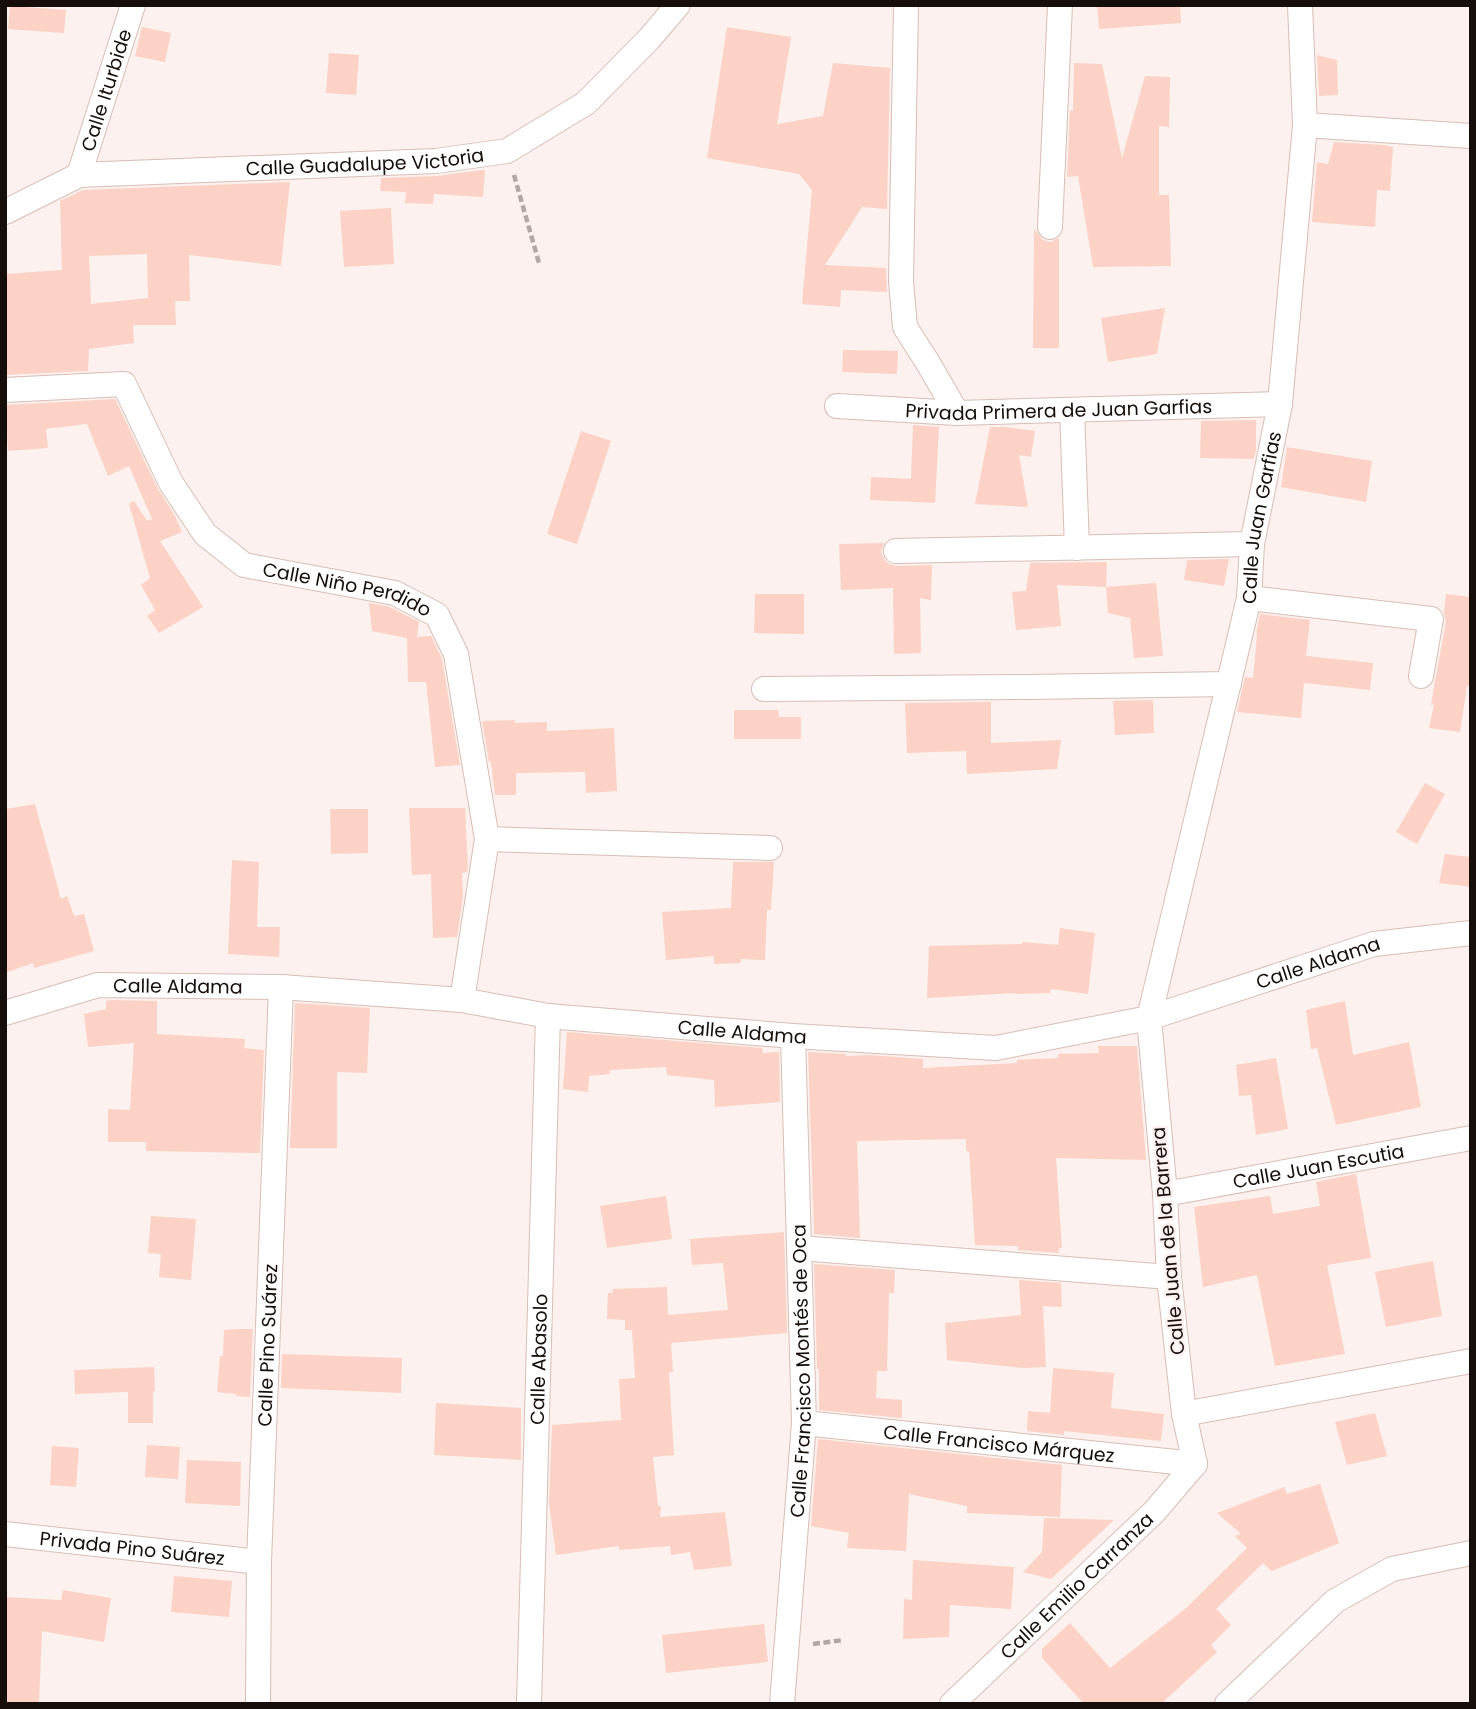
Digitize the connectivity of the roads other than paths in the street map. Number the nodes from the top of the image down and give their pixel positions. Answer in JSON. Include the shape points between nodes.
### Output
{"nodes":[{"id":1,"x":133,"y":5,"type":"edge"},
{"id":2,"x":678,"y":5,"type":"edge"},
{"id":3,"x":906,"y":5,"type":"edge"},
{"id":4,"x":1060,"y":5,"type":"edge"},
{"id":5,"x":1300,"y":5,"type":"edge"},
{"id":6,"x":1305,"y":125,"type":"junction"},
{"id":7,"x":1471,"y":136,"type":"edge"},
{"id":8,"x":79,"y":175,"type":"junction"},
{"id":9,"x":5,"y":212,"type":"edge"},
{"id":10,"x":1050,"y":227,"type":"dead end"},
{"id":11,"x":5,"y":390,"type":"edge"},
{"id":12,"x":1280,"y":404,"type":"junction"},
{"id":13,"x":837,"y":407,"type":"dead end"},
{"id":14,"x":1072,"y":410,"type":"junction"},
{"id":15,"x":957,"y":413,"type":"junction"},
{"id":16,"x":1252,"y":544,"type":"junction"},
{"id":17,"x":1077,"y":548,"type":"junction"},
{"id":18,"x":896,"y":551,"type":"dead end"},
{"id":19,"x":1249,"y":598,"type":"junction"},
{"id":20,"x":1421,"y":676,"type":"dead end"},
{"id":21,"x":1229,"y":684,"type":"junction"},
{"id":22,"x":764,"y":689,"type":"dead end"},
{"id":23,"x":487,"y":839,"type":"junction"},
{"id":24,"x":770,"y":848,"type":"dead end"},
{"id":25,"x":1471,"y":933,"type":"edge"},
{"id":26,"x":281,"y":987,"type":"junction"},
{"id":27,"x":462,"y":1000,"type":"junction"},
{"id":28,"x":5,"y":1013,"type":"edge"},
{"id":29,"x":548,"y":1016,"type":"junction"},
{"id":30,"x":1149,"y":1018,"type":"junction"},
{"id":31,"x":793,"y":1036,"type":"junction"},
{"id":32,"x":1471,"y":1138,"type":"edge"},
{"id":33,"x":1165,"y":1194,"type":"junction"},
{"id":34,"x":800,"y":1248,"type":"junction"},
{"id":35,"x":1168,"y":1277,"type":"junction"},
{"id":36,"x":1471,"y":1361,"type":"edge"},
{"id":37,"x":1184,"y":1414,"type":"junction"},
{"id":38,"x":804,"y":1423,"type":"junction"},
{"id":39,"x":1195,"y":1464,"type":"junction"},
{"id":40,"x":5,"y":1534,"type":"edge"},
{"id":41,"x":1471,"y":1553,"type":"edge"},
{"id":42,"x":259,"y":1562,"type":"junction"},
{"id":43,"x":258,"y":1704,"type":"edge"},
{"id":44,"x":529,"y":1704,"type":"edge"},
{"id":45,"x":782,"y":1704,"type":"edge"},
{"id":46,"x":952,"y":1704,"type":"edge"},
{"id":47,"x":1227,"y":1704,"type":"edge"}],
"edges":[{"from":1,"to":8,"type":"street","name":"Calle Iturbide"},
{"from":2,"to":8,"type":"street","name":"Calle Guadalupe Victoria","via":[[586,103],[507,151],[436,161]]},
{"from":3,"to":15,"type":"street","via":[[901,281],[905,327]]},
{"from":4,"to":10,"type":"street"},
{"from":5,"to":6,"type":"street","name":"Calle Juan Garfias"},
{"from":6,"to":7,"type":"street"},
{"from":6,"to":12,"type":"street","name":"Calle Juan Garfias"},
{"from":8,"to":9,"type":"street","name":"Calle Guadalupe Victoria"},
{"from":11,"to":23,"type":"street","name":"Calle Niño Perdido","via":[[124,384],[171,483],[205,534],[244,565],[395,593],[437,615],[456,654]]},
{"from":12,"to":14,"type":"street","name":"Privada Primera de Juan Garfias"},
{"from":12,"to":16,"type":"street","name":"Calle Juan Garfias"},
{"from":13,"to":15,"type":"street","name":"Privada Primera de Juan Garfias"},
{"from":14,"to":15,"type":"street","name":"Privada Primera de Juan Garfias"},
{"from":14,"to":17,"type":"street"},
{"from":16,"to":17,"type":"street"},
{"from":16,"to":19,"type":"street","name":"Calle Juan Garfias"},
{"from":17,"to":18,"type":"street"},
{"from":19,"to":20,"type":"street","via":[[1431,619]]},
{"from":19,"to":21,"type":"street","name":"Calle Juan Garfias"},
{"from":21,"to":22,"type":"street"},
{"from":21,"to":30,"type":"street","name":"Calle Juan Garfias"},
{"from":23,"to":24,"type":"street"},
{"from":23,"to":27,"type":"street","name":"Calle Niño Perdido"},
{"from":25,"to":30,"type":"street","name":"Calle Aldama","via":[[1374,944]]},
{"from":26,"to":27,"type":"street","name":"Calle Aldama"},
{"from":26,"to":28,"type":"street","name":"Calle Aldama","via":[[98,985]]},
{"from":26,"to":42,"type":"street","name":"Calle Pino Suárez"},
{"from":27,"to":29,"type":"street","name":"Calle Aldama"},
{"from":29,"to":31,"type":"street","name":"Calle Aldama"},
{"from":29,"to":44,"type":"street","name":"Calle Abasolo"},
{"from":30,"to":31,"type":"street","name":"Calle Aldama","via":[[996,1048]]},
{"from":30,"to":33,"type":"street","name":"Calle Juan de la Barrera"},
{"from":31,"to":34,"type":"street","name":"Calle Francisco Montés de Oca"},
{"from":32,"to":33,"type":"street","name":"Calle Juan Escutia"},
{"from":33,"to":35,"type":"street","name":"Calle Juan de la Barrera"},
{"from":34,"to":35,"type":"street"},
{"from":34,"to":38,"type":"street","name":"Calle Francisco Montés de Oca"},
{"from":35,"to":37,"type":"street","name":"Calle Juan de la Barrera"},
{"from":36,"to":37,"type":"street"},
{"from":37,"to":39,"type":"street","name":"Calle Juan de la Barrera"},
{"from":38,"to":39,"type":"street","name":"Calle Francisco Márquez"},
{"from":38,"to":45,"type":"street","name":"Calle Francisco Montés de Oca"},
{"from":39,"to":46,"type":"street","name":"Calle Emilio Carranza","via":[[1154,1511]]},
{"from":40,"to":42,"type":"street","name":"Privada Pino Suárez"},
{"from":41,"to":47,"type":"street","via":[[1392,1569],[1335,1601]]},
{"from":42,"to":43,"type":"street","name":"Calle Pino Suárez"}]}
